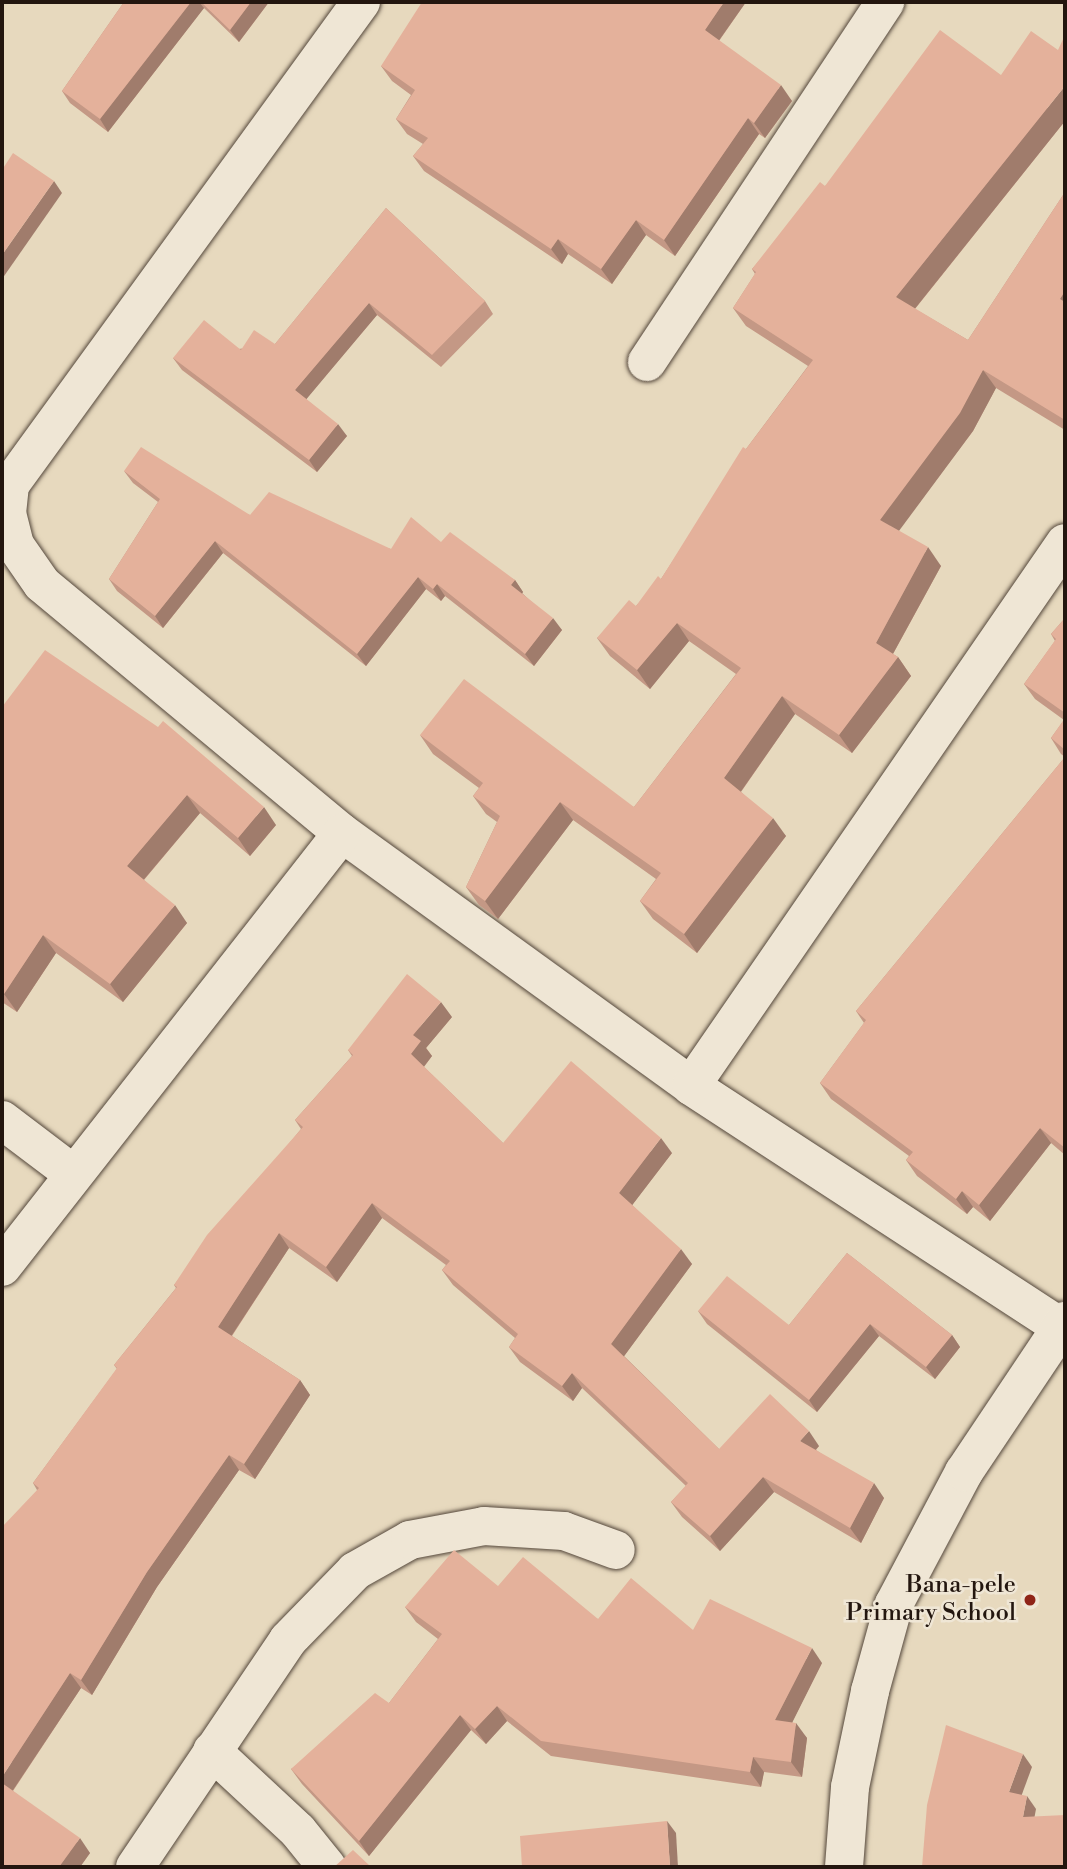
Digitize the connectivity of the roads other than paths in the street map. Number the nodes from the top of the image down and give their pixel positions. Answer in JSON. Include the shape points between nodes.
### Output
{"nodes":[{"id":1,"x":361,"y":2,"type":"edge"},
{"id":2,"x":886,"y":2,"type":"edge"},
{"id":3,"x":647,"y":362,"type":"dead end"},
{"id":4,"x":1065,"y":543,"type":"edge"},
{"id":5,"x":342,"y":833,"type":"junction"},
{"id":6,"x":691,"y":1086,"type":"junction"},
{"id":7,"x":2,"y":1120,"type":"edge"},
{"id":8,"x":72,"y":1173,"type":"junction"},
{"id":9,"x":2,"y":1266,"type":"edge"},
{"id":10,"x":1063,"y":1324,"type":"edge"},
{"id":11,"x":616,"y":1550,"type":"dead end"},
{"id":12,"x":212,"y":1751,"type":"junction"},
{"id":13,"x":135,"y":1867,"type":"edge"},
{"id":14,"x":327,"y":1867,"type":"edge"},
{"id":15,"x":844,"y":1867,"type":"edge"}],
"edges":[{"from":1,"to":5,"type":"street","via":[[10,485],[6,513],[15,545],[41,584]]},
{"from":2,"to":3,"type":"street"},
{"from":4,"to":6,"type":"street"},
{"from":5,"to":6,"type":"street"},
{"from":5,"to":8,"type":"street"},
{"from":6,"to":10,"type":"street"},
{"from":7,"to":8,"type":"street"},
{"from":8,"to":9,"type":"street"},
{"from":10,"to":15,"type":"street","via":[[964,1472],[894,1604],[849,1787]]},
{"from":11,"to":12,"type":"street","via":[[564,1531],[484,1527],[410,1540],[355,1571],[288,1640]]},
{"from":12,"to":13,"type":"street"},
{"from":12,"to":14,"type":"street","via":[[298,1832]]}]}
